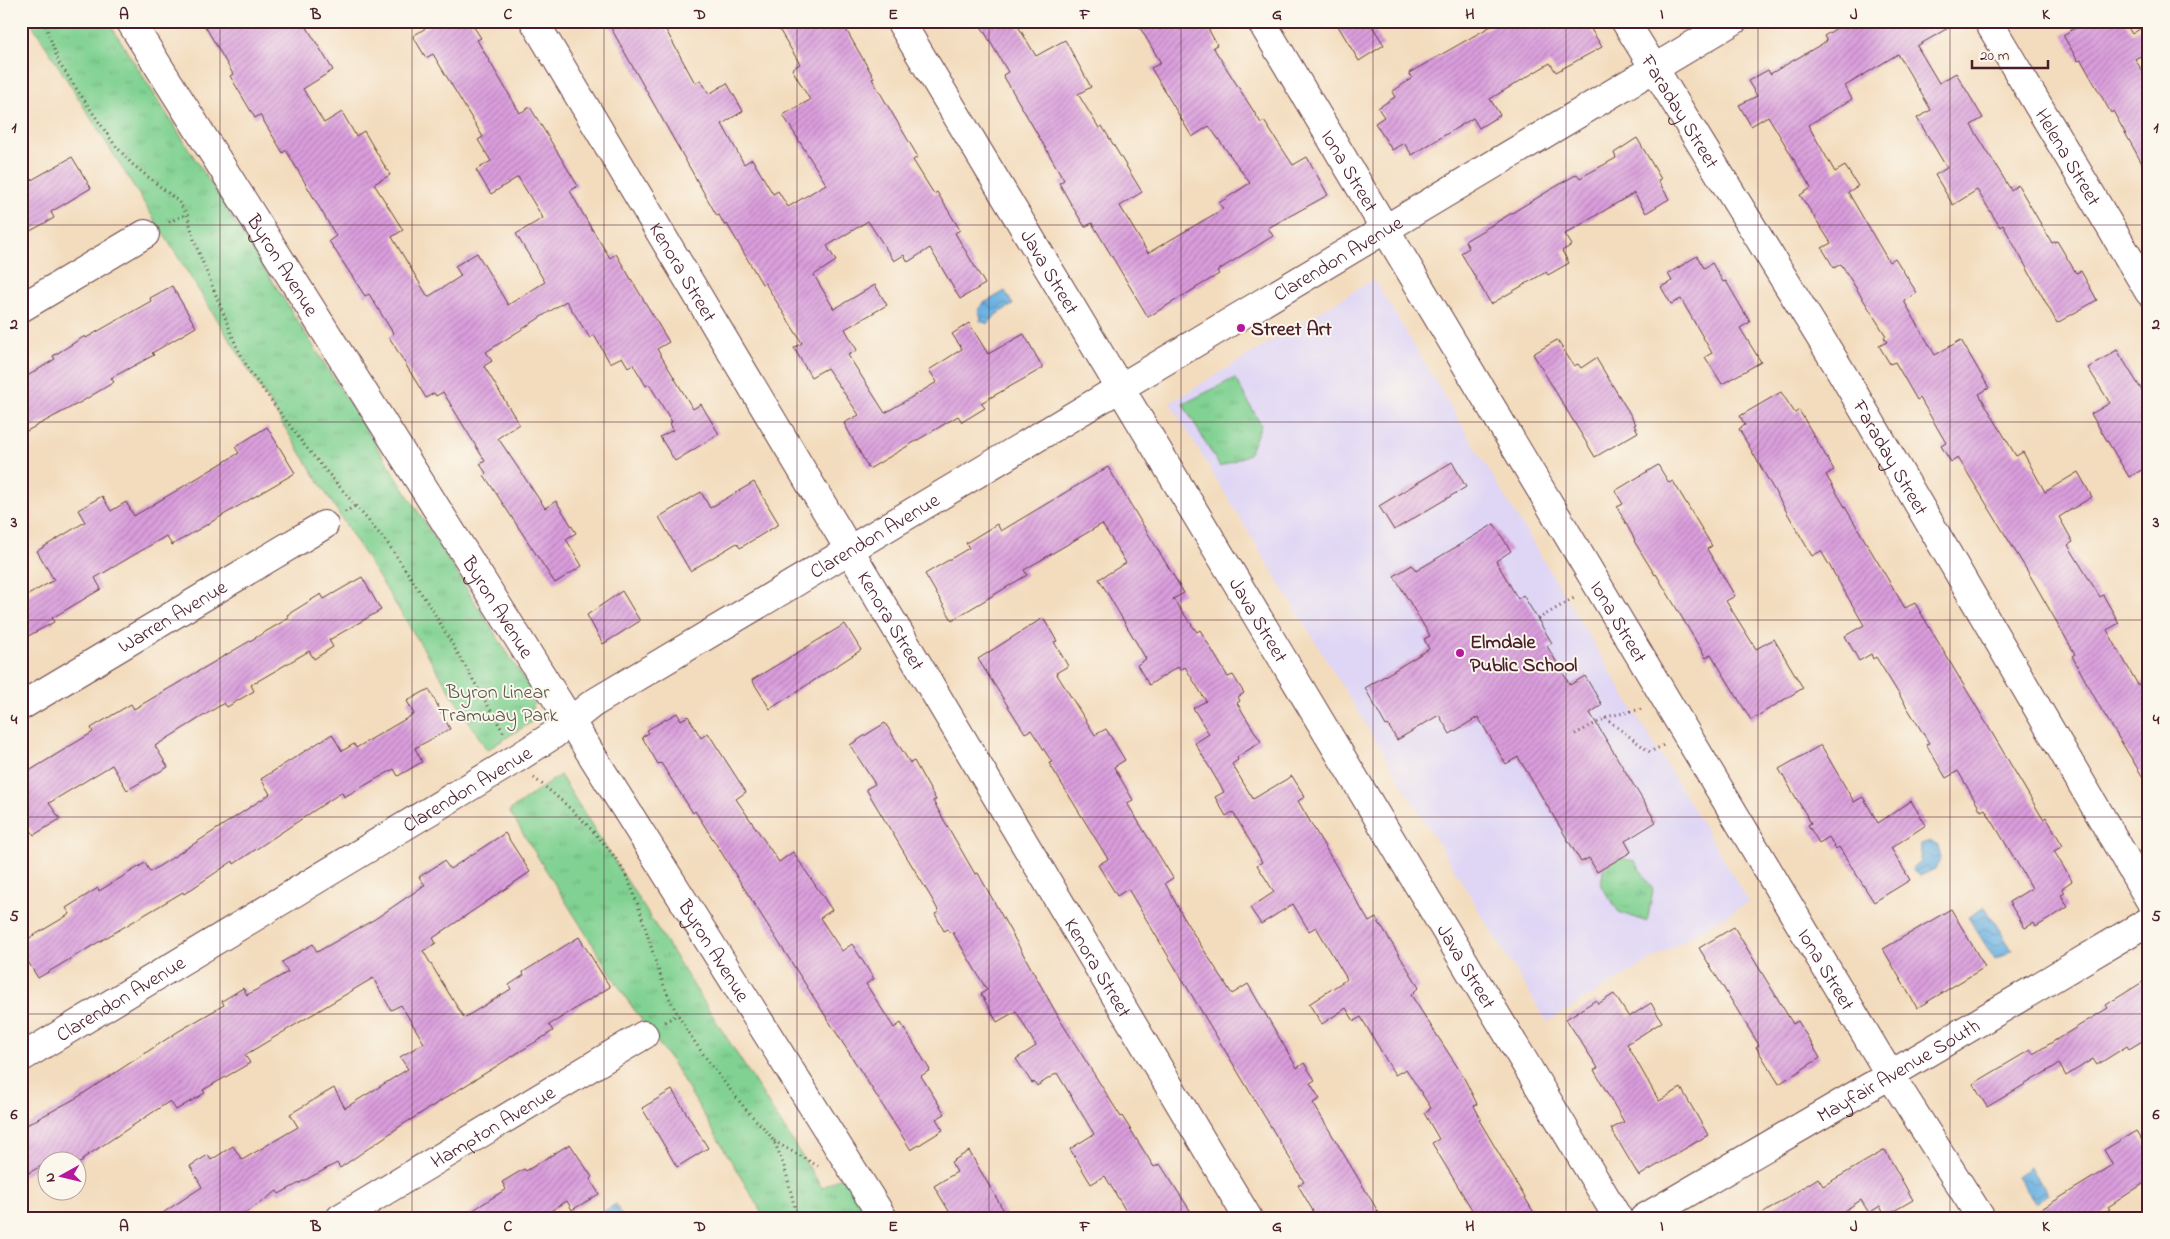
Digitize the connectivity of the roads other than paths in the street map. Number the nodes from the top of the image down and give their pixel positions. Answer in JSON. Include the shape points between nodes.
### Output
{"nodes":[{"id":1,"x":130,"y":21,"type":"edge"},
{"id":2,"x":534,"y":21,"type":"edge"},
{"id":3,"x":900,"y":21,"type":"edge"},
{"id":4,"x":1260,"y":21,"type":"edge"},
{"id":5,"x":1625,"y":21,"type":"edge"},
{"id":6,"x":1733,"y":21,"type":"edge"},
{"id":7,"x":1988,"y":21,"type":"edge"},
{"id":8,"x":1654,"y":69,"type":"junction"},
{"id":9,"x":1384,"y":230,"type":"junction"},
{"id":10,"x":145,"y":234,"type":"dead end"},
{"id":11,"x":2149,"y":292,"type":"edge"},
{"id":12,"x":21,"y":308,"type":"edge"},
{"id":13,"x":1120,"y":389,"type":"junction"},
{"id":14,"x":324,"y":525,"type":"dead end"},
{"id":15,"x":850,"y":551,"type":"junction"},
{"id":16,"x":21,"y":706,"type":"edge"},
{"id":17,"x":571,"y":720,"type":"junction"},
{"id":18,"x":2149,"y":899,"type":"edge"},
{"id":19,"x":2149,"y":921,"type":"edge"},
{"id":20,"x":644,"y":1035,"type":"dead end"},
{"id":21,"x":21,"y":1058,"type":"edge"},
{"id":22,"x":1890,"y":1075,"type":"junction"},
{"id":23,"x":340,"y":1218,"type":"edge"},
{"id":24,"x":883,"y":1218,"type":"edge"},
{"id":25,"x":1248,"y":1218,"type":"edge"},
{"id":26,"x":1618,"y":1218,"type":"edge"},
{"id":27,"x":1644,"y":1218,"type":"edge"},
{"id":28,"x":1980,"y":1218,"type":"edge"}],
"edges":[{"from":1,"to":17,"type":"street","name":"Byron Avenue"},
{"from":2,"to":15,"type":"street","name":"Kenora Street"},
{"from":3,"to":13,"type":"street","name":"Java Street"},
{"from":4,"to":9,"type":"street","name":"Iona Street"},
{"from":5,"to":8,"type":"street","name":"Faraday Street"},
{"from":6,"to":8,"type":"street","name":"Clarendon Avenue"},
{"from":7,"to":11,"type":"street","name":"Helena Street"},
{"from":8,"to":9,"type":"street","name":"Clarendon Avenue"},
{"from":8,"to":18,"type":"street","name":"Faraday Street","via":[[1839,368]]},
{"from":9,"to":13,"type":"street","name":"Clarendon Avenue"},
{"from":9,"to":22,"type":"street","name":"Iona Street"},
{"from":10,"to":12,"type":"street"},
{"from":13,"to":15,"type":"street","name":"Clarendon Avenue"},
{"from":13,"to":26,"type":"street","name":"Java Street"},
{"from":14,"to":16,"type":"street","name":"Warren Avenue"},
{"from":15,"to":17,"type":"street","name":"Clarendon Avenue","via":[[592,704]]},
{"from":15,"to":25,"type":"street","name":"Kenora Street"},
{"from":17,"to":21,"type":"street","name":"Clarendon Avenue","via":[[519,757]]},
{"from":17,"to":24,"type":"street","name":"Byron Avenue"},
{"from":19,"to":22,"type":"street","name":"Mayfair Avenue South"},
{"from":20,"to":23,"type":"street","name":"Hampton Avenue"},
{"from":22,"to":27,"type":"street","name":"Mayfair Avenue South"},
{"from":22,"to":28,"type":"street","name":"Iona Street"}]}
